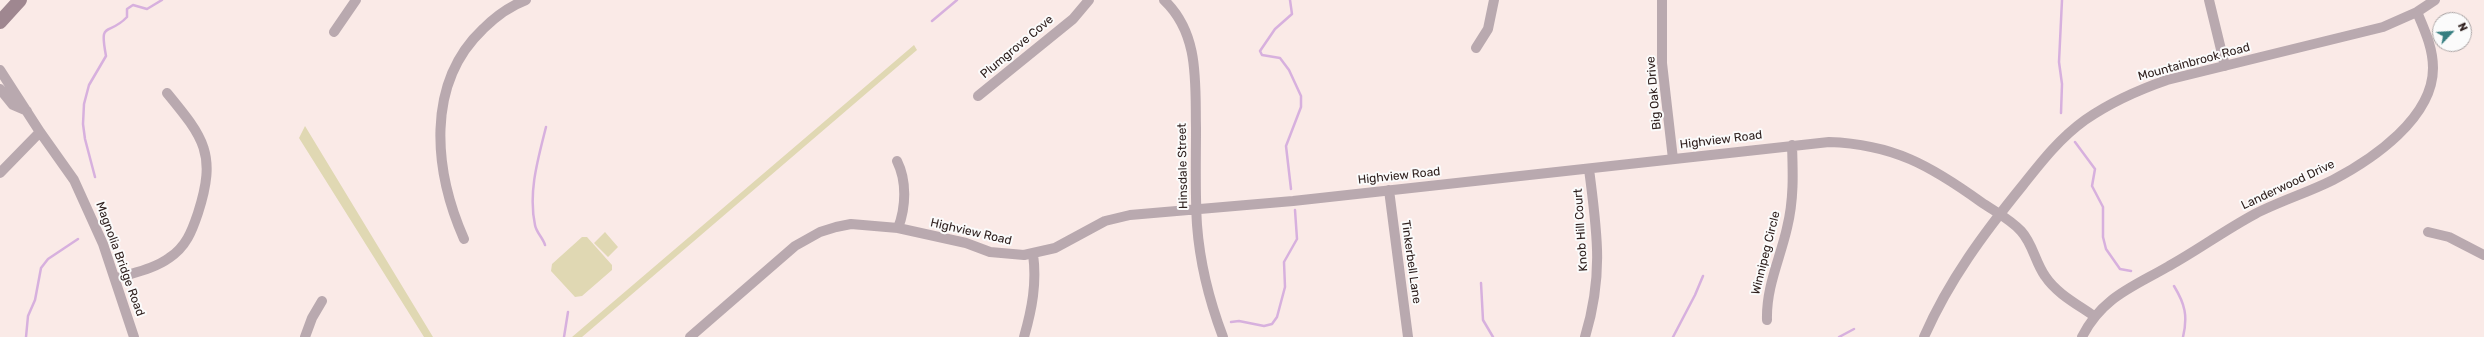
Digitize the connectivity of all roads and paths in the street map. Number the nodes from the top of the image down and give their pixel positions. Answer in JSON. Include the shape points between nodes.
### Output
{"nodes":[{"id":1,"x":20,"y":0,"type":"edge"},
{"id":2,"x":356,"y":0,"type":"edge"},
{"id":3,"x":526,"y":0,"type":"edge"},
{"id":4,"x":1089,"y":0,"type":"edge"},
{"id":5,"x":1164,"y":0,"type":"edge"},
{"id":6,"x":1494,"y":0,"type":"edge"},
{"id":7,"x":1662,"y":0,"type":"edge"},
{"id":8,"x":2209,"y":0,"type":"edge"},
{"id":9,"x":2435,"y":0,"type":"edge"},
{"id":10,"x":2417,"y":12,"type":"junction"},
{"id":11,"x":0,"y":22,"type":"edge"},
{"id":12,"x":334,"y":32,"type":"dead end"},
{"id":13,"x":1476,"y":48,"type":"dead end"},
{"id":14,"x":2225,"y":66,"type":"junction"},
{"id":15,"x":0,"y":70,"type":"edge"},
{"id":16,"x":0,"y":90,"type":"edge"},
{"id":17,"x":166,"y":93,"type":"dead end"},
{"id":18,"x":978,"y":96,"type":"dead end"},
{"id":19,"x":27,"y":111,"type":"junction"},
{"id":20,"x":40,"y":132,"type":"junction"},
{"id":21,"x":1792,"y":145,"type":"junction"},
{"id":22,"x":1673,"y":159,"type":"junction"},
{"id":23,"x":897,"y":161,"type":"dead end"},
{"id":24,"x":1589,"y":169,"type":"junction"},
{"id":25,"x":0,"y":173,"type":"edge"},
{"id":26,"x":1388,"y":190,"type":"junction"},
{"id":27,"x":1197,"y":209,"type":"junction"},
{"id":28,"x":1998,"y":214,"type":"junction"},
{"id":29,"x":898,"y":228,"type":"junction"},
{"id":30,"x":2428,"y":232,"type":"dead end"},
{"id":31,"x":464,"y":239,"type":"dead end"},
{"id":32,"x":1033,"y":254,"type":"junction"},
{"id":33,"x":2484,"y":255,"type":"edge"},
{"id":34,"x":115,"y":279,"type":"junction"},
{"id":35,"x":322,"y":302,"type":"dead end"},
{"id":36,"x":2094,"y":316,"type":"junction"},
{"id":37,"x":1766,"y":320,"type":"dead end"},
{"id":38,"x":134,"y":337,"type":"edge"},
{"id":39,"x":305,"y":337,"type":"edge"},
{"id":40,"x":690,"y":337,"type":"edge"},
{"id":41,"x":1024,"y":337,"type":"edge"},
{"id":42,"x":1223,"y":337,"type":"edge"},
{"id":43,"x":1408,"y":337,"type":"edge"},
{"id":44,"x":1585,"y":337,"type":"edge"},
{"id":45,"x":1924,"y":337,"type":"edge"},
{"id":46,"x":2082,"y":337,"type":"edge"}],
"edges":[{"from":1,"to":11,"type":"main road"},
{"from":2,"to":12,"type":"street"},
{"from":3,"to":31,"type":"street","via":[[508,9],[471,40],[456,62],[442,104],[440,125],[444,176],[449,200]]},
{"from":4,"to":18,"type":"street","name":"Plumgrove Cove","via":[[1073,19]]},
{"from":5,"to":27,"type":"street","name":"Hinsdale Street","via":[[1184,26],[1194,59]]},
{"from":6,"to":13,"type":"street","via":[[1488,30]]},
{"from":7,"to":22,"type":"street","name":"Big Oak Drive","via":[[1662,62]]},
{"from":8,"to":14,"type":"street"},
{"from":9,"to":10,"type":"street","name":"Mountainbrook Road"},
{"from":10,"to":14,"type":"street","name":"Mountainbrook Road","via":[[2383,26]]},
{"from":10,"to":36,"type":"street","name":"Landerwood Drive","via":[[2432,53],[2432,76],[2425,102],[2404,128],[2352,169],[2255,214],[2118,294]]},
{"from":14,"to":28,"type":"street","name":"Mountainbrook Road","via":[[2142,89],[2090,117],[2048,153]]},
{"from":15,"to":19,"type":"street","name":"Magnolia Bridge Road"},
{"from":16,"to":19,"type":"street","name":"Magnolia Bridge Road","via":[[13,105]]},
{"from":17,"to":34,"type":"street","via":[[191,122],[202,141],[208,169],[204,197],[192,232],[178,252],[159,264]]},
{"from":19,"to":20,"type":"street","name":"Magnolia Bridge Road"},
{"from":20,"to":25,"type":"street"},
{"from":20,"to":34,"type":"street","name":"Magnolia Bridge Road","via":[[74,180],[90,213]]},
{"from":21,"to":22,"type":"street","name":"Highview Road"},
{"from":21,"to":28,"type":"street","name":"Highview Road","via":[[1849,142],[1894,151],[1935,170]]},
{"from":21,"to":37,"type":"street","name":"Winnipeg Circle","via":[[1793,188],[1790,212],[1770,286]]},
{"from":22,"to":24,"type":"street","name":"Highview Road"},
{"from":23,"to":29,"type":"street","via":[[904,177],[901,220]]},
{"from":24,"to":26,"type":"street","name":"Highview Road"},
{"from":24,"to":44,"type":"street","name":"Knob Hill Court","via":[[1597,230],[1598,280]]},
{"from":26,"to":27,"type":"street","name":"Highview Road"},
{"from":26,"to":43,"type":"street","name":"Tinkerbell Lane"},
{"from":27,"to":32,"type":"street","name":"Highview Road","via":[[1113,218],[1087,229],[1055,248]]},
{"from":27,"to":42,"type":"street","name":"Hinsdale Street","via":[[1204,281]]},
{"from":28,"to":36,"type":"street","name":"Highview Road","via":[[2015,225],[2025,237],[2042,271],[2054,287]]},
{"from":28,"to":45,"type":"street","name":"Mountainbrook Road","via":[[1954,279]]},
{"from":29,"to":32,"type":"street","name":"Highview Road","via":[[966,243],[990,252],[1007,255]]},
{"from":29,"to":40,"type":"street","name":"Highview Road","via":[[851,224],[808,238],[782,257]]},
{"from":30,"to":33,"type":"street","via":[[2449,237]]},
{"from":32,"to":41,"type":"street","via":[[1033,302]]},
{"from":34,"to":38,"type":"street","name":"Magnolia Bridge Road"},
{"from":35,"to":39,"type":"street","via":[[312,318]]},
{"from":36,"to":46,"type":"street","name":"Landerwood Drive"}]}
